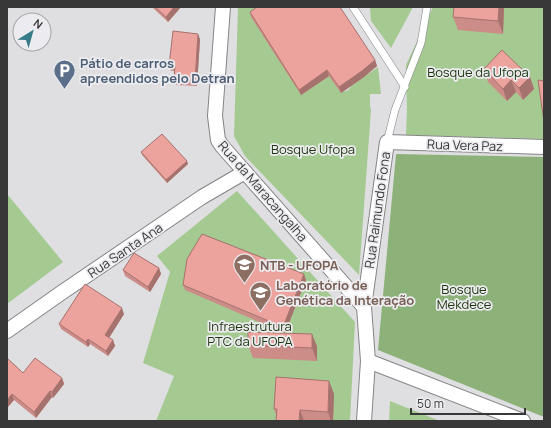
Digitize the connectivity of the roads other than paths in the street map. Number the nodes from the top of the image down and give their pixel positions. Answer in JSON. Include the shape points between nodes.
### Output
{"nodes":[{"id":1,"x":223,"y":7,"type":"edge"},
{"id":2,"x":353,"y":7,"type":"edge"},
{"id":3,"x":427,"y":7,"type":"edge"},
{"id":4,"x":405,"y":87,"type":"junction"},
{"id":5,"x":387,"y":142,"type":"junction"},
{"id":6,"x":544,"y":148,"type":"edge"},
{"id":7,"x":245,"y":172,"type":"junction"},
{"id":8,"x":364,"y":307,"type":"junction"},
{"id":9,"x":7,"y":331,"type":"edge"},
{"id":10,"x":368,"y":361,"type":"junction"},
{"id":11,"x":364,"y":421,"type":"edge"},
{"id":12,"x":523,"y":421,"type":"edge"}],
"edges":[{"from":1,"to":7,"type":"street","name":"Rua da Maracangalha","via":[[216,128],[218,140]]},
{"from":2,"to":4,"type":"lane"},
{"from":3,"to":4,"type":"lane","via":[[421,43]]},
{"from":4,"to":5,"type":"lane"},
{"from":5,"to":6,"type":"street","name":"Rua Vera Paz"},
{"from":5,"to":8,"type":"street","name":"Rua Raimundo Fona"},
{"from":7,"to":8,"type":"street","name":"Rua da Maracangalha"},
{"from":7,"to":9,"type":"street","name":"Rua Santa Ana","via":[[202,197]]},
{"from":8,"to":10,"type":"street","name":"Rua Raimundo Fona"},
{"from":10,"to":11,"type":"street","name":"Rua Raimundo Fona"},
{"from":10,"to":12,"type":"street"}]}
